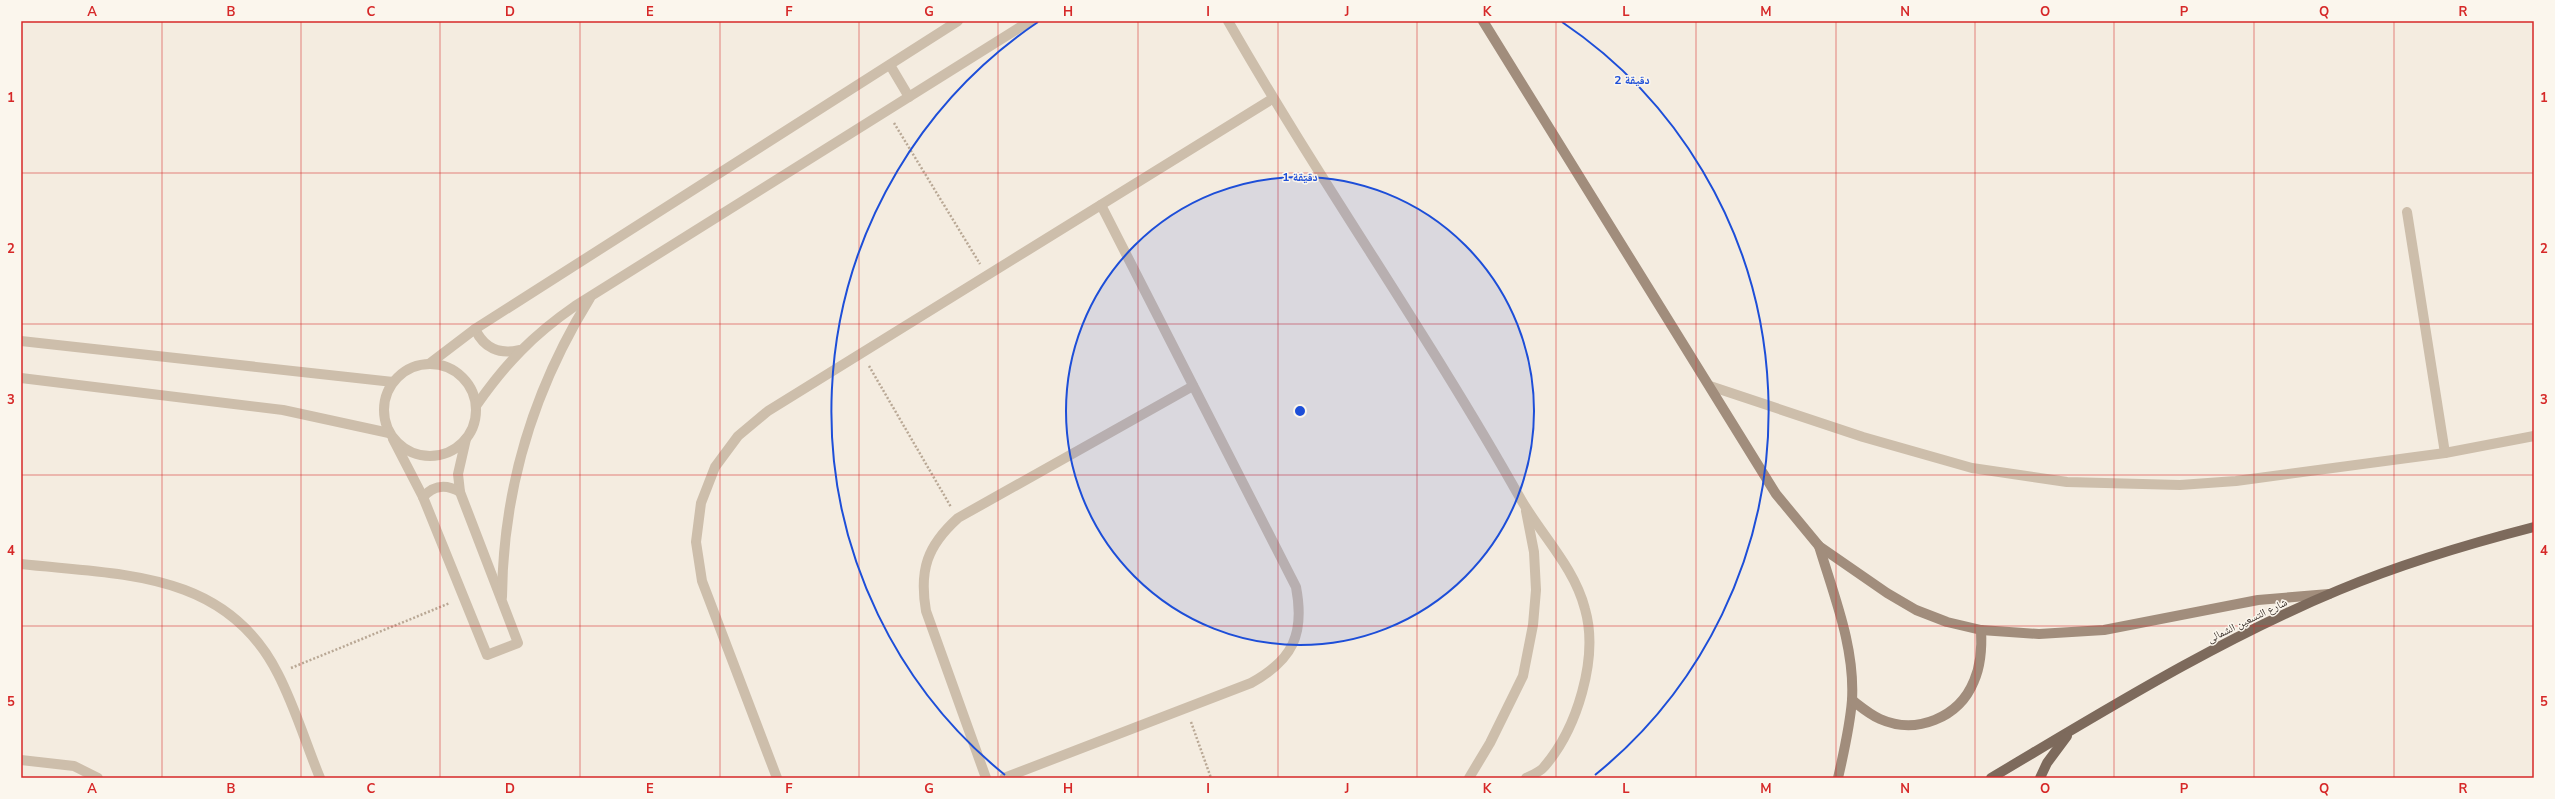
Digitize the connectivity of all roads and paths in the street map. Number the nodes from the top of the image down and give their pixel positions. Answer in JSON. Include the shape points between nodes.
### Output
{"nodes":[{"id":1,"x":958,"y":21,"type":"edge"},
{"id":2,"x":1030,"y":21,"type":"edge"},
{"id":3,"x":1228,"y":21,"type":"edge"},
{"id":4,"x":1483,"y":21,"type":"edge"},
{"id":5,"x":890,"y":64,"type":"junction"},
{"id":6,"x":909,"y":97,"type":"junction"},
{"id":7,"x":1272,"y":99,"type":"junction"},
{"id":8,"x":886,"y":111,"type":"junction"},
{"id":9,"x":1100,"y":205,"type":"junction"},
{"id":10,"x":2406,"y":212,"type":"dead end"},
{"id":11,"x":987,"y":275,"type":"junction"},
{"id":12,"x":592,"y":295,"type":"junction"},
{"id":13,"x":475,"y":329,"type":"junction"},
{"id":14,"x":21,"y":341,"type":"edge"},
{"id":15,"x":519,"y":350,"type":"junction"},
{"id":16,"x":861,"y":354,"type":"junction"},
{"id":17,"x":429,"y":364,"type":"junction"},
{"id":18,"x":21,"y":378,"type":"edge"},
{"id":19,"x":393,"y":382,"type":"junction"},
{"id":20,"x":1193,"y":386,"type":"junction"},
{"id":21,"x":1710,"y":386,"type":"junction"},
{"id":22,"x":476,"y":406,"type":"junction"},
{"id":23,"x":391,"y":436,"type":"junction"},
{"id":24,"x":2534,"y":436,"type":"edge"},
{"id":25,"x":466,"y":439,"type":"junction"},
{"id":26,"x":2445,"y":452,"type":"junction"},
{"id":27,"x":460,"y":492,"type":"junction"},
{"id":28,"x":423,"y":497,"type":"junction"},
{"id":29,"x":1526,"y":508,"type":"junction"},
{"id":30,"x":958,"y":518,"type":"junction"},
{"id":31,"x":2534,"y":527,"type":"edge"},
{"id":32,"x":1819,"y":546,"type":"junction"},
{"id":33,"x":21,"y":564,"type":"edge"},
{"id":34,"x":2329,"y":594,"type":"junction"},
{"id":35,"x":464,"y":598,"type":"junction"},
{"id":36,"x":502,"y":602,"type":"junction"},
{"id":37,"x":1981,"y":630,"type":"junction"},
{"id":38,"x":278,"y":673,"type":"junction"},
{"id":39,"x":1852,"y":700,"type":"junction"},
{"id":40,"x":1186,"y":709,"type":"junction"},
{"id":41,"x":2070,"y":731,"type":"junction"},
{"id":42,"x":21,"y":760,"type":"edge"},
{"id":43,"x":98,"y":778,"type":"edge"},
{"id":44,"x":320,"y":778,"type":"edge"},
{"id":45,"x":777,"y":778,"type":"edge"},
{"id":46,"x":986,"y":778,"type":"edge"},
{"id":47,"x":1004,"y":778,"type":"edge"},
{"id":48,"x":1212,"y":778,"type":"edge"},
{"id":49,"x":1469,"y":778,"type":"edge"},
{"id":50,"x":1526,"y":778,"type":"edge"},
{"id":51,"x":1838,"y":778,"type":"edge"},
{"id":52,"x":1991,"y":778,"type":"edge"},
{"id":53,"x":2040,"y":778,"type":"edge"}],
"edges":[{"from":1,"to":5,"type":"street"},
{"from":2,"to":6,"type":"street"},
{"from":3,"to":7,"type":"street"},
{"from":4,"to":21,"type":"street"},
{"from":5,"to":6,"type":"street"},
{"from":5,"to":13,"type":"street"},
{"from":6,"to":8,"type":"street"},
{"from":7,"to":9,"type":"street"},
{"from":7,"to":29,"type":"street","via":[[1479,426]]},
{"from":8,"to":11,"type":"path"},
{"from":8,"to":12,"type":"street"},
{"from":9,"to":11,"type":"street"},
{"from":9,"to":20,"type":"street"},
{"from":10,"to":26,"type":"street"},
{"from":11,"to":16,"type":"street"},
{"from":12,"to":15,"type":"street","via":[[546,326]]},
{"from":12,"to":36,"type":"street","via":[[574,322],[545,380],[523,442],[509,505]]},
{"from":13,"to":15,"type":"street","via":[[492,350]]},
{"from":13,"to":17,"type":"street"},
{"from":14,"to":19,"type":"street"},
{"from":15,"to":22,"type":"street","via":[[496,376]]},
{"from":16,"to":30,"type":"path"},
{"from":16,"to":45,"type":"street","via":[[768,411],[738,436],[715,467],[701,503],[696,542],[702,580]]},
{"from":17,"to":19,"type":"street","via":[[411,368]]},
{"from":17,"to":22,"type":"street","via":[[448,368],[461,376],[471,388]]},
{"from":18,"to":23,"type":"street","via":[[283,410]]},
{"from":19,"to":23,"type":"street","via":[[386,395],[383,410]]},
{"from":20,"to":30,"type":"street"},
{"from":20,"to":40,"type":"street","via":[[1296,587],[1300,610],[1298,633],[1288,655],[1272,672]]},
{"from":21,"to":26,"type":"street","via":[[1863,437],[1972,468],[2067,482],[2173,485],[2236,481]]},
{"from":21,"to":32,"type":"street","via":[[1776,494]]},
{"from":22,"to":25,"type":"street","via":[[474,426]]},
{"from":23,"to":25,"type":"street","via":[[410,452],[430,457],[444,455],[456,449]]},
{"from":23,"to":28,"type":"street"},
{"from":24,"to":26,"type":"street"},
{"from":25,"to":27,"type":"street","via":[[459,468]]},
{"from":27,"to":28,"type":"street","via":[[447,486],[433,488]]},
{"from":27,"to":36,"type":"street"},
{"from":28,"to":35,"type":"street"},
{"from":29,"to":49,"type":"street","via":[[1534,552],[1536,590],[1533,625],[1523,676],[1490,743]]},
{"from":29,"to":50,"type":"street","via":[[1577,585],[1586,611],[1588,665],[1574,716],[1560,745],[1543,769]]},
{"from":30,"to":46,"type":"street","via":[[943,532],[931,550],[924,570],[922,591],[926,611]]},
{"from":31,"to":34,"type":"main road","name":"شارع التسعين الشمالى","via":[[2403,567]]},
{"from":32,"to":37,"type":"street","via":[[1916,610],[1947,622]]},
{"from":32,"to":39,"type":"street","via":[[1843,624],[1850,662]]},
{"from":33,"to":38,"type":"street","via":[[149,579],[170,583],[204,597],[238,622],[259,643]]},
{"from":34,"to":37,"type":"street","via":[[2258,600],[2104,630],[2039,634]]},
{"from":34,"to":41,"type":"main road","name":"شارع التسعين الشمالى","via":[[2241,635],[2152,682]]},
{"from":35,"to":36,"type":"street","via":[[487,656],[518,643]]},
{"from":35,"to":38,"type":"path"},
{"from":37,"to":39,"type":"street","via":[[1980,656],[1974,681],[1960,703],[1941,718],[1917,725],[1892,723],[1869,713]]},
{"from":38,"to":44,"type":"street"},
{"from":39,"to":51,"type":"street"},
{"from":40,"to":47,"type":"street"},
{"from":40,"to":48,"type":"path"},
{"from":41,"to":52,"type":"main road","name":"شارع التسعين الشمالى"},
{"from":41,"to":53,"type":"main road","via":[[2047,763]]},
{"from":42,"to":43,"type":"street","via":[[74,766]]}]}
